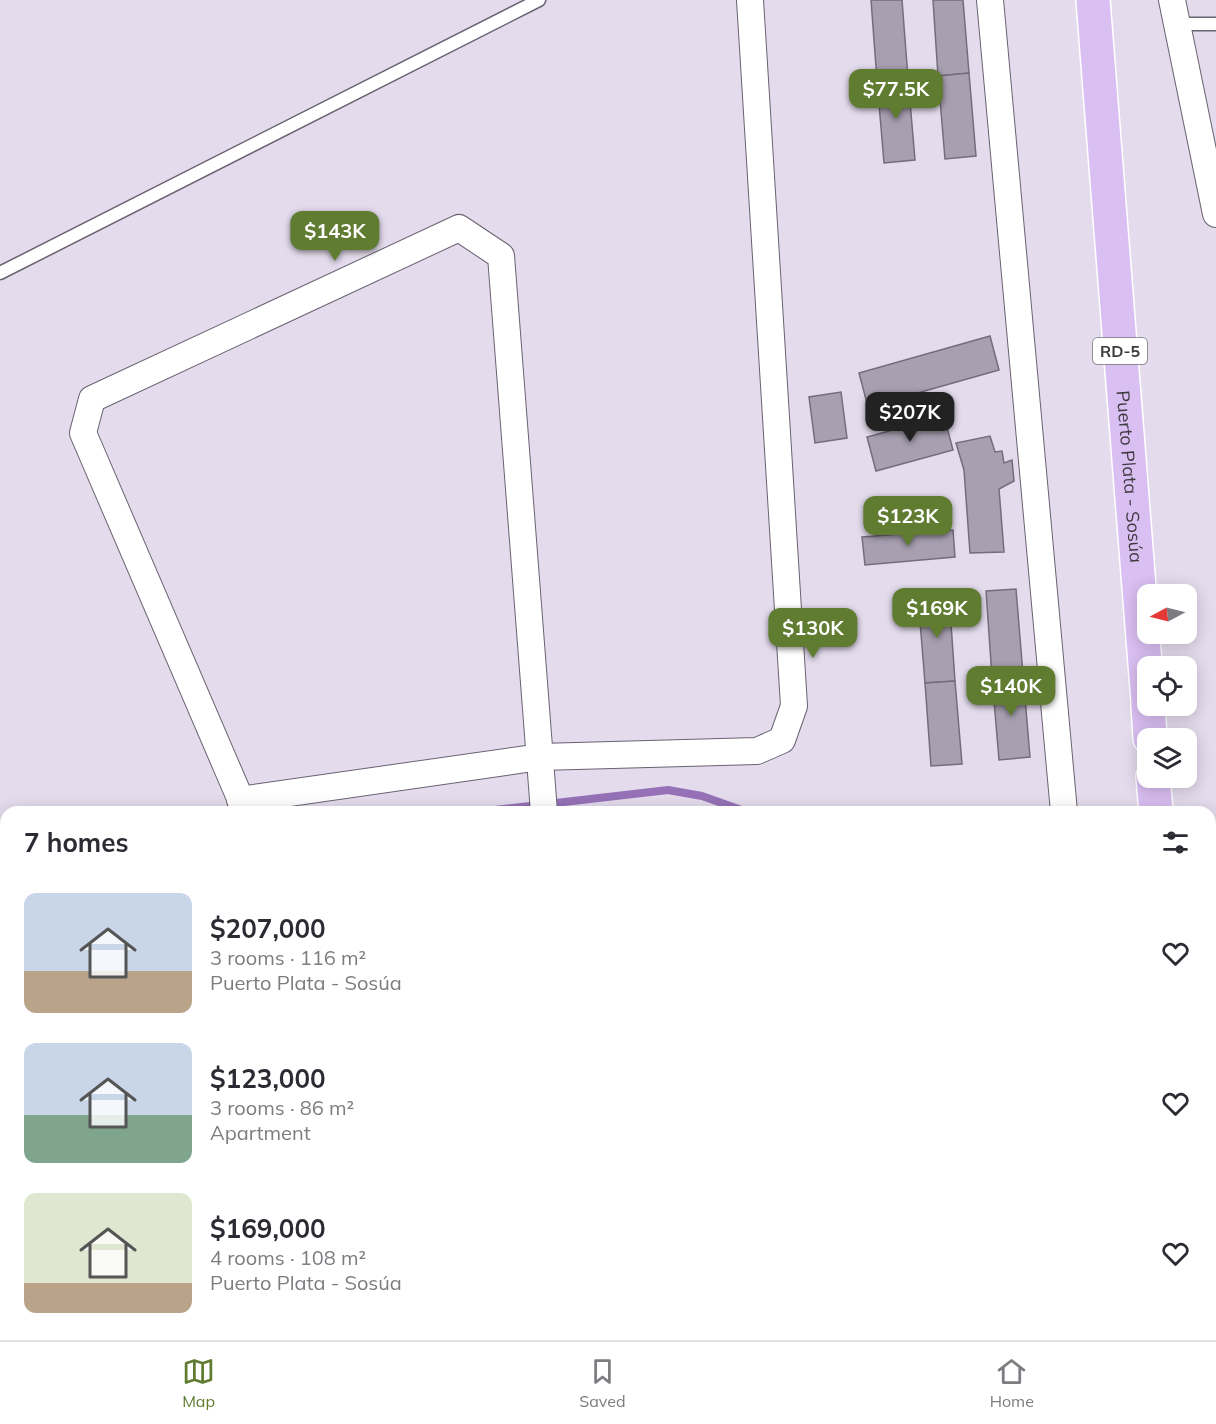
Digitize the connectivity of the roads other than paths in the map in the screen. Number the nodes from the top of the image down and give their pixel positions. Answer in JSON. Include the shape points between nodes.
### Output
{"nodes":[{"id":1,"x":539,"y":0,"type":"edge"},
{"id":2,"x":750,"y":0,"type":"edge"},
{"id":3,"x":990,"y":0,"type":"edge"},
{"id":4,"x":1093,"y":0,"type":"edge"},
{"id":5,"x":1175,"y":12,"type":"edge"},
{"id":6,"x":1216,"y":24,"type":"edge"},
{"id":7,"x":1216,"y":214,"type":"edge"},
{"id":8,"x":0,"y":273,"type":"edge"},
{"id":9,"x":1144,"y":656,"type":"edge"},
{"id":10,"x":540,"y":757,"type":"junction"},
{"id":11,"x":1154,"y":788,"type":"edge"},
{"id":12,"x":543,"y":802,"type":"edge"},
{"id":13,"x":243,"y":806,"type":"edge"},
{"id":14,"x":1063,"y":806,"type":"edge"},
{"id":15,"x":1155,"y":806,"type":"edge"}],
"edges":[{"from":1,"to":8,"type":"lane"},
{"from":2,"to":10,"type":"street","via":[[794,706],[782,740],[757,751]]},
{"from":3,"to":14,"type":"street"},
{"from":4,"to":9,"type":"main road","name":"Puerto Plata - Sosúa","number":"RD-5"},
{"from":5,"to":6,"type":"lane"},
{"from":5,"to":7,"type":"street"},
{"from":10,"to":12,"type":"street"},
{"from":10,"to":13,"type":"street"},
{"from":10,"to":13,"type":"street","via":[[501,256],[459,228],[92,399],[82,433]]},
{"from":11,"to":15,"type":"main road"}]}
